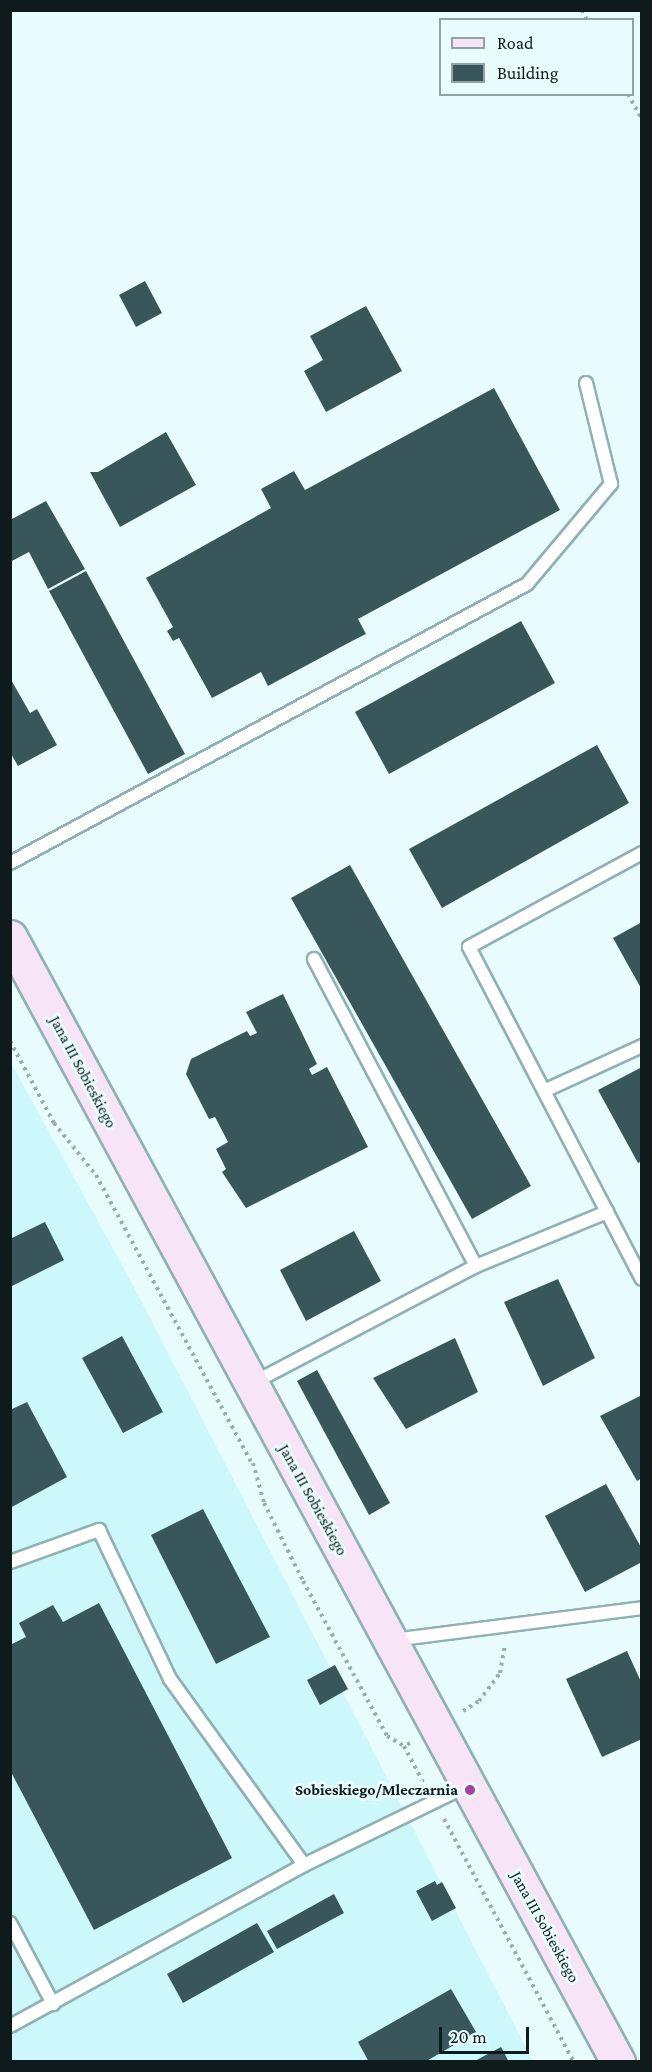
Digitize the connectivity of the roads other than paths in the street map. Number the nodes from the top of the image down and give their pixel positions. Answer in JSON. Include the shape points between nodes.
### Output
{"nodes":[{"id":1,"x":586,"y":383,"type":"dead end"},
{"id":2,"x":642,"y":853,"type":"edge"},
{"id":3,"x":10,"y":863,"type":"edge"},
{"id":4,"x":10,"y":937,"type":"edge"},
{"id":5,"x":314,"y":959,"type":"dead end"},
{"id":6,"x":642,"y":1046,"type":"edge"},
{"id":7,"x":546,"y":1090,"type":"junction"},
{"id":8,"x":607,"y":1212,"type":"junction"},
{"id":9,"x":476,"y":1266,"type":"junction"},
{"id":10,"x":642,"y":1279,"type":"edge"},
{"id":11,"x":250,"y":1384,"type":"junction"},
{"id":12,"x":10,"y":1562,"type":"edge"},
{"id":13,"x":642,"y":1608,"type":"edge"},
{"id":14,"x":389,"y":1640,"type":"junction"},
{"id":15,"x":468,"y":1785,"type":"junction"},
{"id":16,"x":304,"y":1865,"type":"junction"},
{"id":17,"x":10,"y":1923,"type":"edge"},
{"id":18,"x":53,"y":2004,"type":"junction"},
{"id":19,"x":10,"y":2026,"type":"edge"},
{"id":20,"x":618,"y":2061,"type":"edge"}],
"edges":[{"from":1,"to":3,"type":"lane","via":[[610,483],[527,584]]},
{"from":2,"to":7,"type":"lane","via":[[469,947]]},
{"from":4,"to":11,"type":"main road","name":"Jana III Sobieskiego"},
{"from":5,"to":9,"type":"lane"},
{"from":6,"to":7,"type":"lane"},
{"from":7,"to":8,"type":"lane"},
{"from":8,"to":9,"type":"lane"},
{"from":8,"to":10,"type":"lane"},
{"from":9,"to":11,"type":"lane"},
{"from":11,"to":14,"type":"main road","name":"Jana III Sobieskiego"},
{"from":12,"to":16,"type":"lane","via":[[99,1530],[170,1679]]},
{"from":13,"to":14,"type":"lane"},
{"from":14,"to":15,"type":"main road","name":"Jana III Sobieskiego"},
{"from":15,"to":16,"type":"lane"},
{"from":15,"to":20,"type":"main road","name":"Jana III Sobieskiego"},
{"from":16,"to":18,"type":"lane"},
{"from":17,"to":18,"type":"lane"},
{"from":18,"to":19,"type":"lane"}]}
